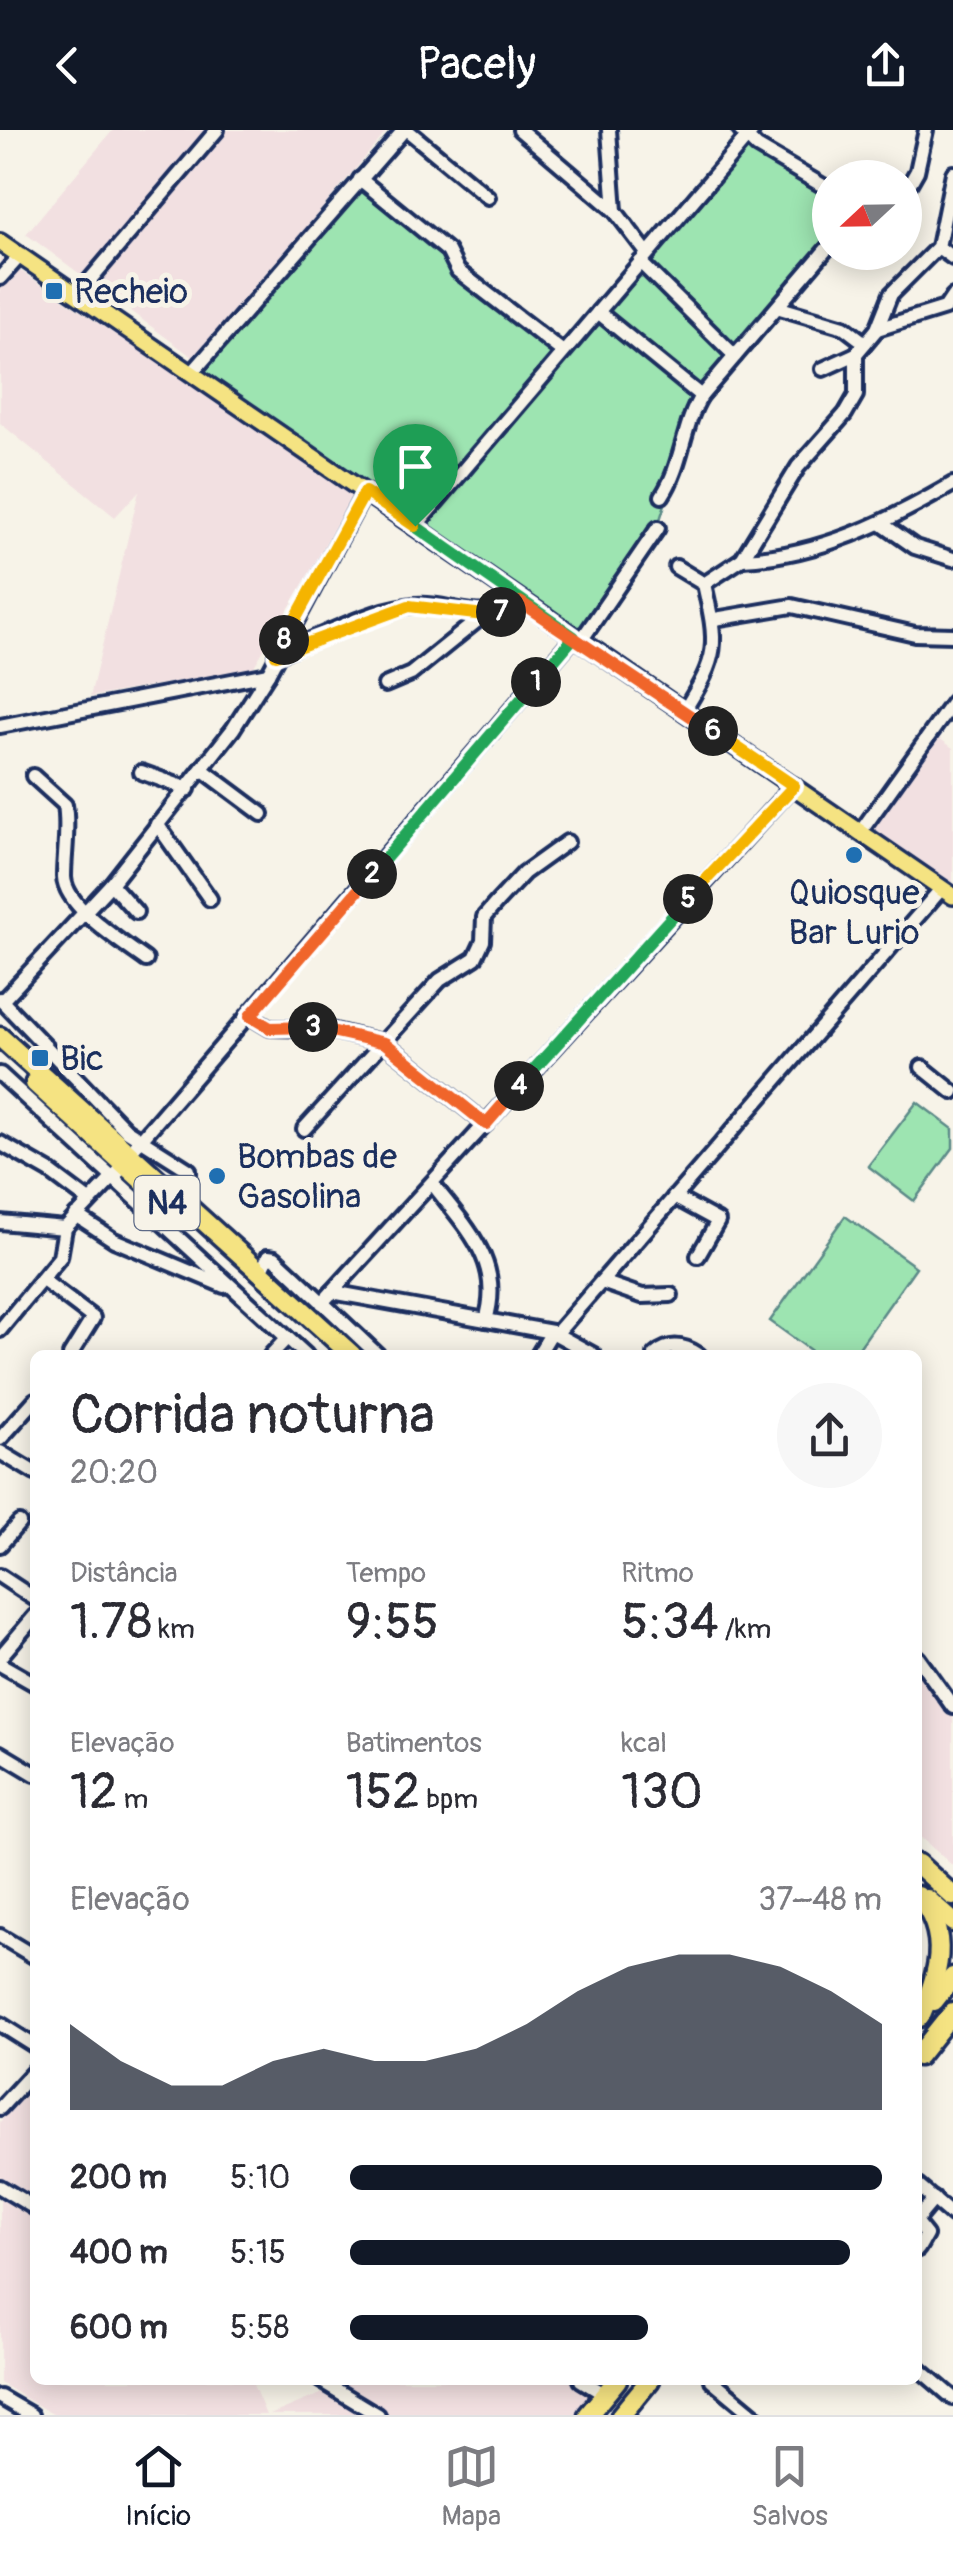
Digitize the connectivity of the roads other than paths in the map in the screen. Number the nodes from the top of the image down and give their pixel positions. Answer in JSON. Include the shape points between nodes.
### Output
{"nodes":[{"id":1,"x":218,"y":130,"type":"edge"},
{"id":2,"x":405,"y":130,"type":"edge"},
{"id":3,"x":520,"y":130,"type":"edge"},
{"id":4,"x":609,"y":130,"type":"edge"},
{"id":5,"x":926,"y":130,"type":"edge"},
{"id":6,"x":746,"y":133,"type":"edge"},
{"id":7,"x":920,"y":160,"type":"edge"},
{"id":8,"x":953,"y":173,"type":"edge"},
{"id":9,"x":812,"y":178,"type":"edge"},
{"id":10,"x":360,"y":179,"type":"junction"},
{"id":11,"x":488,"y":197,"type":"dead end"},
{"id":12,"x":615,"y":211,"type":"junction"},
{"id":13,"x":0,"y":242,"type":"edge"},
{"id":14,"x":938,"y":246,"type":"junction"},
{"id":15,"x":20,"y":256,"type":"junction"},
{"id":16,"x":643,"y":258,"type":"junction"},
{"id":17,"x":953,"y":258,"type":"edge"},
{"id":18,"x":812,"y":268,"type":"edge"},
{"id":19,"x":0,"y":278,"type":"edge"},
{"id":20,"x":78,"y":294,"type":"junction"},
{"id":21,"x":952,"y":301,"type":"edge"},
{"id":22,"x":780,"y":308,"type":"junction"},
{"id":23,"x":598,"y":312,"type":"junction"},
{"id":24,"x":877,"y":330,"type":"junction"},
{"id":25,"x":861,"y":349,"type":"junction"},
{"id":26,"x":563,"y":352,"type":"junction"},
{"id":27,"x":735,"y":356,"type":"junction"},
{"id":28,"x":823,"y":369,"type":"dead end"},
{"id":29,"x":192,"y":373,"type":"junction"},
{"id":30,"x":701,"y":396,"type":"junction"},
{"id":31,"x":953,"y":484,"type":"edge"},
{"id":32,"x":365,"y":492,"type":"junction"},
{"id":33,"x":662,"y":496,"type":"dead end"},
{"id":34,"x":882,"y":524,"type":"junction"},
{"id":35,"x":415,"y":526,"type":"junction"},
{"id":36,"x":658,"y":528,"type":"dead end"},
{"id":37,"x":742,"y":559,"type":"junction"},
{"id":38,"x":953,"y":559,"type":"edge"},
{"id":39,"x":676,"y":567,"type":"dead end"},
{"id":40,"x":704,"y":584,"type":"junction"},
{"id":41,"x":520,"y":602,"type":"junction"},
{"id":42,"x":484,"y":615,"type":"junction"},
{"id":43,"x":714,"y":619,"type":"junction"},
{"id":44,"x":953,"y":635,"type":"edge"},
{"id":45,"x":577,"y":639,"type":"junction"},
{"id":46,"x":276,"y":655,"type":"junction"},
{"id":47,"x":268,"y":674,"type":"junction"},
{"id":48,"x":385,"y":685,"type":"dead end"},
{"id":49,"x":951,"y":709,"type":"edge"},
{"id":50,"x":684,"y":711,"type":"junction"},
{"id":51,"x":0,"y":726,"type":"edge"},
{"id":52,"x":203,"y":770,"type":"junction"},
{"id":53,"x":141,"y":772,"type":"dead end"},
{"id":54,"x":33,"y":776,"type":"dead end"},
{"id":55,"x":794,"y":786,"type":"junction"},
{"id":56,"x":188,"y":788,"type":"junction"},
{"id":57,"x":262,"y":814,"type":"dead end"},
{"id":58,"x":157,"y":824,"type":"junction"},
{"id":59,"x":861,"y":831,"type":"junction"},
{"id":60,"x":567,"y":842,"type":"dead end"},
{"id":61,"x":110,"y":884,"type":"junction"},
{"id":62,"x":947,"y":892,"type":"edge"},
{"id":63,"x":210,"y":899,"type":"dead end"},
{"id":64,"x":136,"y":912,"type":"dead end"},
{"id":65,"x":84,"y":913,"type":"junction"},
{"id":66,"x":146,"y":960,"type":"dead end"},
{"id":67,"x":1,"y":1000,"type":"edge"},
{"id":68,"x":250,"y":1016,"type":"junction"},
{"id":69,"x":0,"y":1037,"type":"edge"},
{"id":70,"x":385,"y":1043,"type":"junction"},
{"id":71,"x":0,"y":1051,"type":"edge"},
{"id":72,"x":922,"y":1066,"type":"dead end"},
{"id":73,"x":0,"y":1074,"type":"edge"},
{"id":74,"x":953,"y":1092,"type":"edge"},
{"id":75,"x":486,"y":1124,"type":"junction"},
{"id":76,"x":304,"y":1129,"type":"dead end"},
{"id":77,"x":0,"y":1143,"type":"edge"},
{"id":78,"x":128,"y":1158,"type":"junction"},
{"id":79,"x":432,"y":1183,"type":"junction"},
{"id":80,"x":174,"y":1193,"type":"junction"},
{"id":81,"x":674,"y":1196,"type":"junction"},
{"id":82,"x":89,"y":1202,"type":"junction"},
{"id":83,"x":76,"y":1216,"type":"junction"},
{"id":84,"x":0,"y":1222,"type":"edge"},
{"id":85,"x":65,"y":1228,"type":"junction"},
{"id":86,"x":698,"y":1256,"type":"dead end"},
{"id":87,"x":261,"y":1272,"type":"junction"},
{"id":88,"x":44,"y":1281,"type":"junction"},
{"id":89,"x":602,"y":1282,"type":"junction"},
{"id":90,"x":332,"y":1292,"type":"junction"},
{"id":91,"x":239,"y":1295,"type":"junction"},
{"id":92,"x":671,"y":1295,"type":"dead end"},
{"id":93,"x":322,"y":1303,"type":"junction"},
{"id":94,"x":486,"y":1320,"type":"junction"},
{"id":95,"x":0,"y":1330,"type":"edge"},
{"id":96,"x":554,"y":1333,"type":"junction"},
{"id":97,"x":287,"y":1338,"type":"junction"},
{"id":98,"x":73,"y":1350,"type":"edge"},
{"id":99,"x":276,"y":1350,"type":"edge"},
{"id":100,"x":300,"y":1350,"type":"edge"},
{"id":101,"x":329,"y":1350,"type":"edge"},
{"id":102,"x":347,"y":1350,"type":"edge"},
{"id":103,"x":373,"y":1350,"type":"edge"},
{"id":104,"x":542,"y":1350,"type":"edge"},
{"id":105,"x":585,"y":1350,"type":"edge"},
{"id":106,"x":662,"y":1350,"type":"edge"},
{"id":107,"x":688,"y":1350,"type":"edge"},
{"id":108,"x":30,"y":1406,"type":"edge"},
{"id":109,"x":0,"y":1439,"type":"edge"},
{"id":110,"x":0,"y":1452,"type":"edge"},
{"id":111,"x":30,"y":1469,"type":"edge"},
{"id":112,"x":19,"y":1524,"type":"dead end"},
{"id":113,"x":0,"y":1544,"type":"edge"},
{"id":114,"x":0,"y":1576,"type":"edge"},
{"id":115,"x":30,"y":1596,"type":"edge"},
{"id":116,"x":30,"y":1622,"type":"edge"},
{"id":117,"x":0,"y":1660,"type":"edge"},
{"id":118,"x":922,"y":1664,"type":"edge"},
{"id":119,"x":30,"y":1681,"type":"edge"},
{"id":120,"x":953,"y":1707,"type":"edge"},
{"id":121,"x":0,"y":1753,"type":"edge"},
{"id":122,"x":30,"y":1771,"type":"edge"},
{"id":123,"x":922,"y":1868,"type":"edge"},
{"id":124,"x":922,"y":1896,"type":"edge"},
{"id":125,"x":953,"y":1896,"type":"edge"},
{"id":126,"x":922,"y":1900,"type":"edge"},
{"id":127,"x":953,"y":1922,"type":"edge"},
{"id":128,"x":0,"y":1936,"type":"edge"},
{"id":129,"x":30,"y":1953,"type":"edge"},
{"id":130,"x":953,"y":1976,"type":"edge"},
{"id":131,"x":922,"y":2011,"type":"edge"},
{"id":132,"x":953,"y":2012,"type":"edge"},
{"id":133,"x":922,"y":2015,"type":"edge"},
{"id":134,"x":0,"y":2024,"type":"edge"},
{"id":135,"x":30,"y":2043,"type":"edge"},
{"id":136,"x":922,"y":2051,"type":"edge"},
{"id":137,"x":30,"y":2075,"type":"edge"},
{"id":138,"x":0,"y":2108,"type":"edge"},
{"id":139,"x":0,"y":2186,"type":"edge"},
{"id":140,"x":922,"y":2189,"type":"edge"},
{"id":141,"x":934,"y":2199,"type":"junction"},
{"id":142,"x":30,"y":2205,"type":"edge"},
{"id":143,"x":922,"y":2216,"type":"edge"},
{"id":144,"x":953,"y":2216,"type":"edge"},
{"id":145,"x":922,"y":2371,"type":"edge"},
{"id":146,"x":328,"y":2385,"type":"edge"},
{"id":147,"x":646,"y":2385,"type":"edge"},
{"id":148,"x":718,"y":2385,"type":"edge"},
{"id":149,"x":611,"y":2387,"type":"edge"},
{"id":150,"x":0,"y":2398,"type":"edge"},
{"id":151,"x":953,"y":2398,"type":"edge"},
{"id":152,"x":31,"y":2415,"type":"edge"},
{"id":153,"x":378,"y":2415,"type":"edge"},
{"id":154,"x":588,"y":2415,"type":"edge"},
{"id":155,"x":621,"y":2415,"type":"edge"},
{"id":156,"x":754,"y":2415,"type":"edge"}],
"edges":[{"from":1,"to":20,"type":"street"},
{"from":2,"to":10,"type":"street"},
{"from":2,"to":11,"type":"street"},
{"from":3,"to":12,"type":"street"},
{"from":4,"to":12,"type":"street"},
{"from":5,"to":7,"type":"street"},
{"from":6,"to":9,"type":"street"},
{"from":6,"to":16,"type":"street"},
{"from":8,"to":14,"type":"street"},
{"from":10,"to":26,"type":"street","via":[[448,251],[458,271]]},
{"from":10,"to":29,"type":"street"},
{"from":12,"to":16,"type":"street"},
{"from":13,"to":15,"type":"main road"},
{"from":14,"to":17,"type":"street"},
{"from":14,"to":24,"type":"street","via":[[891,294]]},
{"from":15,"to":19,"type":"street"},
{"from":15,"to":20,"type":"main road"},
{"from":16,"to":23,"type":"street"},
{"from":16,"to":27,"type":"street"},
{"from":18,"to":22,"type":"street"},
{"from":20,"to":29,"type":"main road"},
{"from":21,"to":24,"type":"street"},
{"from":22,"to":25,"type":"street","via":[[844,327]]},
{"from":22,"to":27,"type":"street"},
{"from":23,"to":26,"type":"street"},
{"from":23,"to":30,"type":"street"},
{"from":24,"to":25,"type":"street"},
{"from":25,"to":28,"type":"street"},
{"from":25,"to":37,"type":"street","via":[[853,402],[798,467]]},
{"from":26,"to":35,"type":"street"},
{"from":27,"to":30,"type":"street"},
{"from":29,"to":32,"type":"main road"},
{"from":30,"to":33,"type":"street"},
{"from":31,"to":34,"type":"street"},
{"from":32,"to":35,"type":"main road"},
{"from":32,"to":46,"type":"street"},
{"from":34,"to":37,"type":"street","via":[[784,555]]},
{"from":34,"to":38,"type":"street","via":[[915,547]]},
{"from":35,"to":41,"type":"main road"},
{"from":36,"to":45,"type":"street"},
{"from":37,"to":40,"type":"street"},
{"from":39,"to":40,"type":"street"},
{"from":40,"to":43,"type":"street"},
{"from":41,"to":42,"type":"street"},
{"from":41,"to":45,"type":"main road"},
{"from":42,"to":46,"type":"street","via":[[409,606]]},
{"from":42,"to":48,"type":"street","via":[[411,674]]},
{"from":43,"to":44,"type":"street","via":[[792,606],[902,631]]},
{"from":43,"to":50,"type":"street","via":[[710,662]]},
{"from":45,"to":50,"type":"main road"},
{"from":45,"to":68,"type":"street"},
{"from":46,"to":47,"type":"street"},
{"from":47,"to":51,"type":"street"},
{"from":47,"to":52,"type":"street"},
{"from":49,"to":59,"type":"street"},
{"from":50,"to":55,"type":"main road"},
{"from":52,"to":56,"type":"street"},
{"from":52,"to":57,"type":"street"},
{"from":53,"to":56,"type":"street"},
{"from":54,"to":65,"type":"street","via":[[65,805],[64,880]]},
{"from":55,"to":59,"type":"main road"},
{"from":55,"to":75,"type":"street"},
{"from":56,"to":58,"type":"street"},
{"from":58,"to":61,"type":"street"},
{"from":58,"to":63,"type":"street"},
{"from":59,"to":62,"type":"main road"},
{"from":60,"to":70,"type":"street","via":[[497,902],[484,917],[475,958],[440,980]]},
{"from":61,"to":64,"type":"street"},
{"from":61,"to":65,"type":"street"},
{"from":62,"to":81,"type":"street"},
{"from":65,"to":66,"type":"street"},
{"from":65,"to":67,"type":"street"},
{"from":67,"to":78,"type":"street","via":[[96,1103]]},
{"from":68,"to":70,"type":"street","via":[[270,1028],[326,1028]]},
{"from":68,"to":78,"type":"street"},
{"from":69,"to":78,"type":"highway","number":"N4"},
{"from":70,"to":75,"type":"street"},
{"from":70,"to":76,"type":"street"},
{"from":71,"to":78,"type":"highway","number":"N4"},
{"from":72,"to":74,"type":"street"},
{"from":73,"to":78,"type":"street"},
{"from":75,"to":79,"type":"street"},
{"from":77,"to":82,"type":"street"},
{"from":78,"to":80,"type":"highway","number":"N4"},
{"from":78,"to":80,"type":"street","via":[[188,1170],[189,1179]]},
{"from":78,"to":82,"type":"street"},
{"from":78,"to":91,"type":"street"},
{"from":78,"to":101,"type":"highway","number":"N4"},
{"from":79,"to":90,"type":"street"},
{"from":79,"to":94,"type":"street","via":[[490,1271],[494,1293]]},
{"from":80,"to":87,"type":"highway","number":"N4"},
{"from":81,"to":86,"type":"street","via":[[718,1220]]},
{"from":81,"to":89,"type":"street"},
{"from":82,"to":83,"type":"street"},
{"from":83,"to":85,"type":"street"},
{"from":83,"to":91,"type":"street","via":[[114,1240]]},
{"from":84,"to":85,"type":"street"},
{"from":85,"to":88,"type":"street","via":[[60,1258]]},
{"from":87,"to":93,"type":"street","via":[[268,1257],[275,1258]]},
{"from":87,"to":102,"type":"highway","number":"N4"},
{"from":88,"to":95,"type":"street"},
{"from":88,"to":98,"type":"street","via":[[93,1318]]},
{"from":89,"to":92,"type":"street","via":[[642,1296]]},
{"from":89,"to":96,"type":"street"},
{"from":90,"to":93,"type":"street"},
{"from":90,"to":94,"type":"street"},
{"from":91,"to":97,"type":"street"},
{"from":93,"to":103,"type":"street"},
{"from":94,"to":96,"type":"street"},
{"from":96,"to":104,"type":"street"},
{"from":96,"to":105,"type":"street"},
{"from":97,"to":99,"type":"street"},
{"from":97,"to":100,"type":"street"},
{"from":106,"to":107,"type":"street"},
{"from":108,"to":109,"type":"street"},
{"from":110,"to":111,"type":"street"},
{"from":112,"to":113,"type":"street"},
{"from":114,"to":115,"type":"street"},
{"from":116,"to":117,"type":"street"},
{"from":117,"to":119,"type":"street"},
{"from":118,"to":120,"type":"street"},
{"from":121,"to":122,"type":"street"},
{"from":123,"to":125,"type":"highway"},
{"from":124,"to":127,"type":"highway"},
{"from":126,"to":131,"type":"highway","via":[[934,1922],[940,1961]]},
{"from":128,"to":129,"type":"street"},
{"from":130,"to":133,"type":"highway"},
{"from":132,"to":136,"type":"highway"},
{"from":134,"to":135,"type":"street"},
{"from":137,"to":138,"type":"street"},
{"from":139,"to":142,"type":"street"},
{"from":140,"to":141,"type":"street"},
{"from":141,"to":143,"type":"street"},
{"from":141,"to":144,"type":"street"},
{"from":145,"to":151,"type":"street"},
{"from":146,"to":153,"type":"street"},
{"from":147,"to":155,"type":"highway"},
{"from":148,"to":156,"type":"street"},
{"from":149,"to":154,"type":"highway"},
{"from":150,"to":152,"type":"street"}]}
